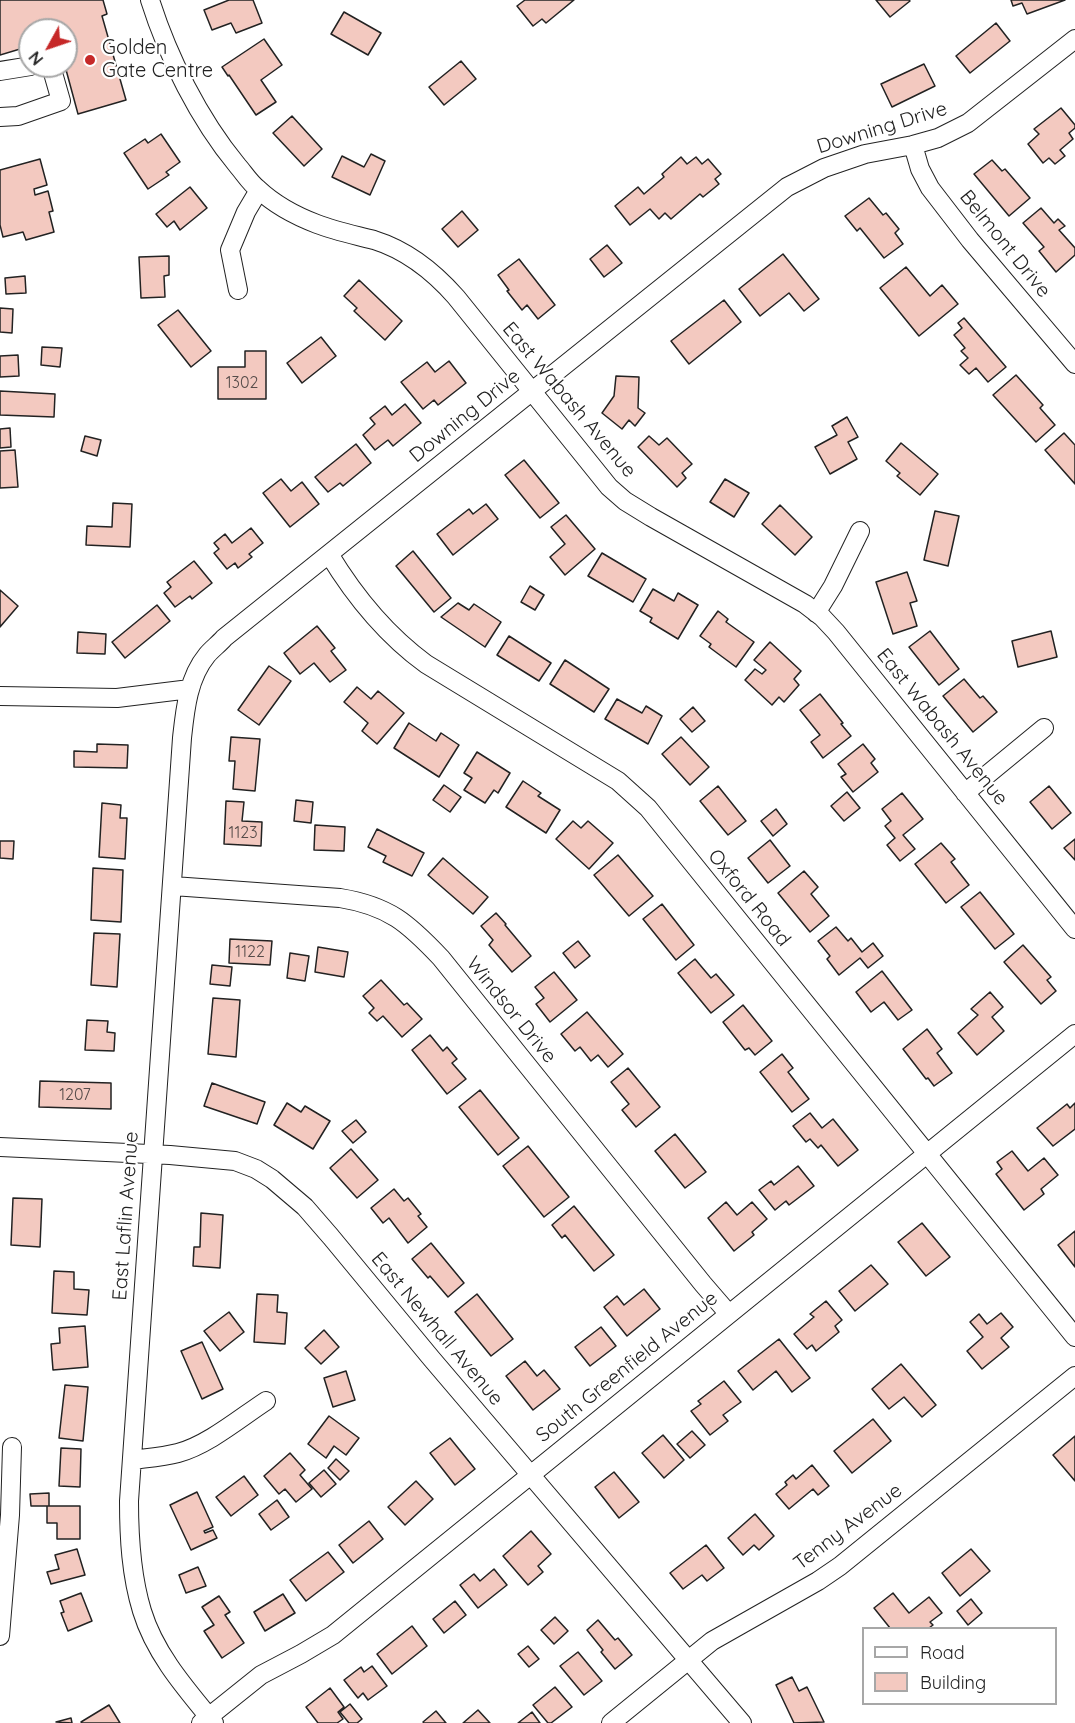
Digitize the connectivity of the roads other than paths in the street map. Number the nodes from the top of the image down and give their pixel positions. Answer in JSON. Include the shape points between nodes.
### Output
{"nodes":[{"id":1,"x":150,"y":0,"type":"edge"},
{"id":2,"x":1075,"y":39,"type":"edge"},
{"id":3,"x":18,"y":68,"type":"edge"},
{"id":4,"x":0,"y":71,"type":"edge"},
{"id":5,"x":54,"y":78,"type":"edge"},
{"id":6,"x":0,"y":117,"type":"edge"},
{"id":7,"x":913,"y":145,"type":"junction"},
{"id":8,"x":259,"y":190,"type":"junction"},
{"id":9,"x":238,"y":290,"type":"dead end"},
{"id":10,"x":1075,"y":364,"type":"edge"},
{"id":11,"x":532,"y":392,"type":"junction"},
{"id":12,"x":860,"y":531,"type":"dead end"},
{"id":13,"x":329,"y":554,"type":"junction"},
{"id":14,"x":816,"y":613,"type":"junction"},
{"id":15,"x":190,"y":689,"type":"junction"},
{"id":16,"x":0,"y":696,"type":"edge"},
{"id":17,"x":1044,"y":728,"type":"dead end"},
{"id":18,"x":966,"y":793,"type":"junction"},
{"id":19,"x":173,"y":886,"type":"junction"},
{"id":20,"x":1075,"y":929,"type":"edge"},
{"id":21,"x":1075,"y":1034,"type":"edge"},
{"id":22,"x":0,"y":1147,"type":"edge"},
{"id":23,"x":152,"y":1155,"type":"junction"},
{"id":24,"x":927,"y":1155,"type":"junction"},
{"id":25,"x":728,"y":1313,"type":"junction"},
{"id":26,"x":1075,"y":1337,"type":"edge"},
{"id":27,"x":1075,"y":1376,"type":"edge"},
{"id":28,"x":266,"y":1401,"type":"dead end"},
{"id":29,"x":12,"y":1447,"type":"dead end"},
{"id":30,"x":132,"y":1460,"type":"junction"},
{"id":31,"x":530,"y":1474,"type":"junction"},
{"id":32,"x":0,"y":1636,"type":"edge"},
{"id":33,"x":689,"y":1660,"type":"junction"},
{"id":34,"x":208,"y":1721,"type":"edge"},
{"id":35,"x":611,"y":1723,"type":"edge"},
{"id":36,"x":742,"y":1723,"type":"edge"}],
"edges":[{"from":1,"to":8,"type":"street","name":"East Wabash Avenue","via":[[209,129]]},
{"from":2,"to":7,"type":"street","name":"Downing Drive","via":[[968,123]]},
{"from":3,"to":4,"type":"street"},
{"from":5,"to":6,"type":"street","via":[[61,101],[18,116]]},
{"from":7,"to":10,"type":"street","name":"Belmont Drive","via":[[930,188]]},
{"from":7,"to":11,"type":"street","name":"Downing Drive","via":[[865,154],[824,168],[787,187]]},
{"from":8,"to":9,"type":"street","via":[[230,250]]},
{"from":8,"to":11,"type":"street","name":"East Wabash Avenue","via":[[298,216],[396,249],[427,269],[456,297]]},
{"from":11,"to":13,"type":"street","name":"Downing Drive"},
{"from":11,"to":14,"type":"street","name":"East Wabash Avenue","via":[[609,487],[625,501]]},
{"from":12,"to":14,"type":"street"},
{"from":13,"to":15,"type":"street","name":"Downing Drive","via":[[224,638],[207,655]]},
{"from":13,"to":24,"type":"street","name":"Oxford Road","via":[[374,618],[405,649],[618,781],[648,808]]},
{"from":14,"to":18,"type":"street","name":"East Wabash Avenue","via":[[836,632]]},
{"from":15,"to":16,"type":"street","via":[[117,698]]},
{"from":15,"to":19,"type":"street","name":"East Laflin Avenue","via":[[182,738]]},
{"from":17,"to":18,"type":"street"},
{"from":18,"to":20,"type":"street","name":"East Wabash Avenue"},
{"from":19,"to":23,"type":"street","name":"East Laflin Avenue"},
{"from":19,"to":25,"type":"street","name":"Windsor Drive","via":[[360,901],[408,925],[441,958]]},
{"from":21,"to":24,"type":"street","name":"South Greenfield Avenue"},
{"from":22,"to":23,"type":"street","name":"East Newhall Avenue"},
{"from":23,"to":30,"type":"street","name":"East Laflin Avenue"},
{"from":23,"to":31,"type":"street","name":"East Newhall Avenue","via":[[235,1161],[256,1169],[291,1193]]},
{"from":24,"to":25,"type":"street","name":"South Greenfield Avenue"},
{"from":24,"to":26,"type":"street","name":"Oxford Road"},
{"from":25,"to":31,"type":"street","name":"South Greenfield Avenue"},
{"from":27,"to":33,"type":"street","name":"Tenny Avenue","via":[[840,1566],[729,1630]]},
{"from":28,"to":30,"type":"street","via":[[195,1447]]},
{"from":29,"to":32,"type":"street"},
{"from":30,"to":34,"type":"street","name":"East Laflin Avenue","via":[[129,1544],[142,1611],[154,1641]]},
{"from":31,"to":33,"type":"street","name":"East Newhall Avenue"},
{"from":31,"to":34,"type":"street","name":"South Greenfield Avenue","via":[[333,1635],[261,1675]]},
{"from":33,"to":35,"type":"street","name":"Tenny Avenue"},
{"from":33,"to":36,"type":"street","name":"East Newhall Avenue"}]}
